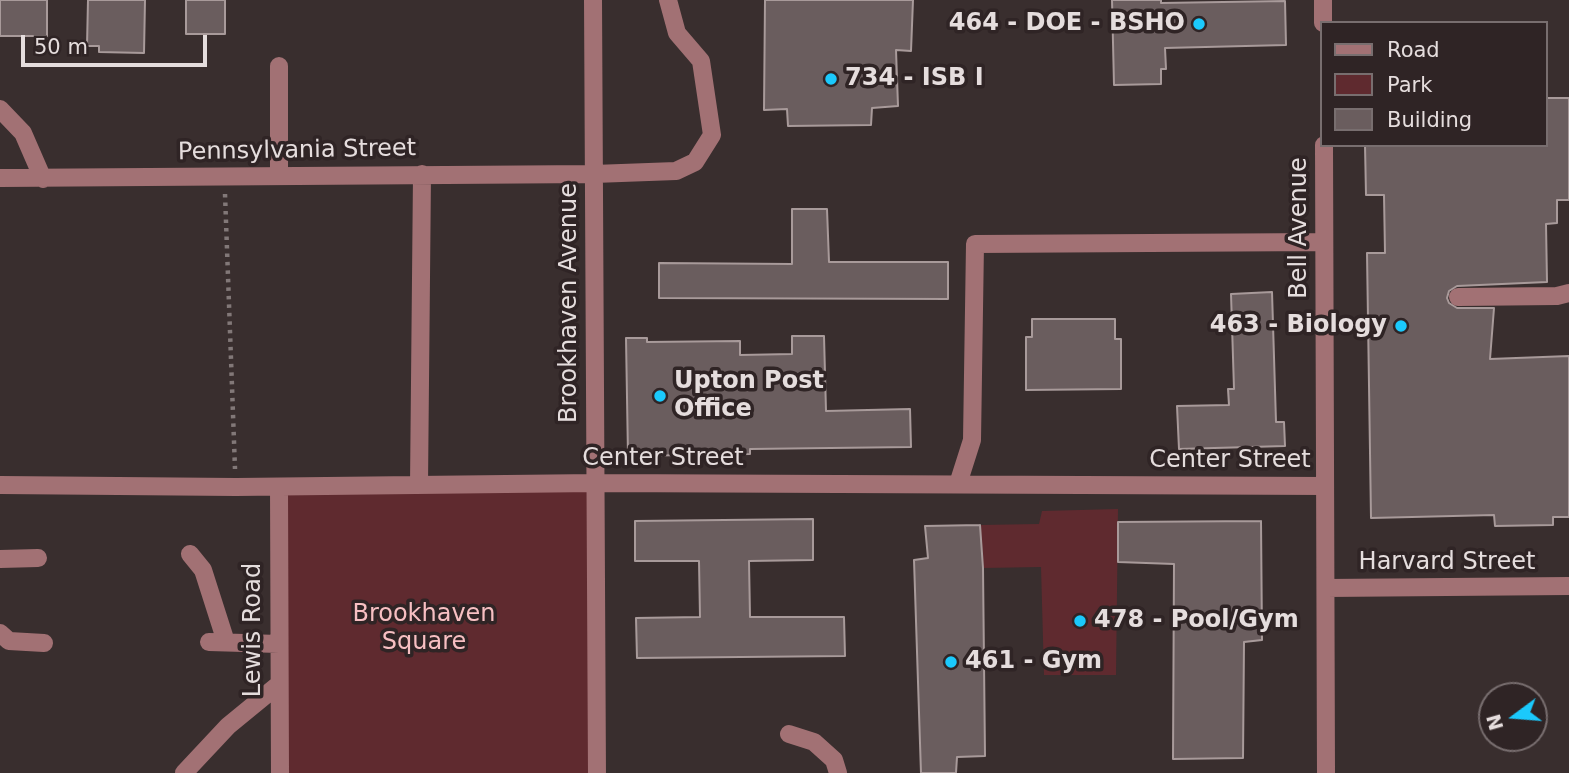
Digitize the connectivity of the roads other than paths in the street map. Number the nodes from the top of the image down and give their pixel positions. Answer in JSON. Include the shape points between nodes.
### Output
{"nodes":[{"id":1,"x":593,"y":0,"type":"edge"},
{"id":2,"x":668,"y":0,"type":"edge"},
{"id":3,"x":1323,"y":0,"type":"edge"},
{"id":4,"x":1323,"y":21,"type":"edge"},
{"id":5,"x":279,"y":66,"type":"dead end"},
{"id":6,"x":0,"y":109,"type":"edge"},
{"id":7,"x":1324,"y":147,"type":"edge"},
{"id":8,"x":422,"y":174,"type":"junction"},
{"id":9,"x":594,"y":174,"type":"junction"},
{"id":10,"x":279,"y":176,"type":"junction"},
{"id":11,"x":0,"y":178,"type":"edge"},
{"id":12,"x":43,"y":179,"type":"junction"},
{"id":13,"x":1324,"y":243,"type":"junction"},
{"id":14,"x":1569,"y":293,"type":"edge"},
{"id":15,"x":1458,"y":297,"type":"dead end"},
{"id":16,"x":596,"y":483,"type":"junction"},
{"id":17,"x":0,"y":485,"type":"edge"},
{"id":18,"x":419,"y":485,"type":"junction"},
{"id":19,"x":958,"y":485,"type":"junction"},
{"id":20,"x":1325,"y":486,"type":"junction"},
{"id":21,"x":279,"y":487,"type":"junction"},
{"id":22,"x":190,"y":554,"type":"dead end"},
{"id":23,"x":38,"y":558,"type":"dead end"},
{"id":24,"x":0,"y":559,"type":"edge"},
{"id":25,"x":1569,"y":586,"type":"edge"},
{"id":26,"x":1326,"y":588,"type":"junction"},
{"id":27,"x":0,"y":633,"type":"edge"},
{"id":28,"x":44,"y":643,"type":"dead end"},
{"id":29,"x":279,"y":644,"type":"junction"},
{"id":30,"x":278,"y":685,"type":"junction"},
{"id":31,"x":789,"y":734,"type":"dead end"},
{"id":32,"x":184,"y":773,"type":"edge"},
{"id":33,"x":279,"y":773,"type":"edge"},
{"id":34,"x":597,"y":773,"type":"edge"},
{"id":35,"x":838,"y":773,"type":"edge"},
{"id":36,"x":1326,"y":773,"type":"edge"}],
"edges":[{"from":1,"to":9,"type":"street","name":"Brookhaven Avenue"},
{"from":2,"to":9,"type":"street","name":"Pennsylvania Street","via":[[677,33],[701,61],[712,135],[695,162],[676,172]]},
{"from":3,"to":4,"type":"street"},
{"from":5,"to":10,"type":"street"},
{"from":6,"to":12,"type":"street","via":[[23,133]]},
{"from":7,"to":13,"type":"street","name":"Bell Avenue"},
{"from":8,"to":9,"type":"street","name":"Pennsylvania Street"},
{"from":8,"to":10,"type":"street","name":"Pennsylvania Street"},
{"from":8,"to":18,"type":"street"},
{"from":9,"to":16,"type":"street","name":"Brookhaven Avenue"},
{"from":10,"to":12,"type":"street","name":"Pennsylvania Street"},
{"from":11,"to":12,"type":"street","name":"Pennsylvania Street"},
{"from":13,"to":19,"type":"street","via":[[975,244],[972,440]]},
{"from":13,"to":20,"type":"street","name":"Bell Avenue"},
{"from":14,"to":15,"type":"street"},
{"from":16,"to":18,"type":"street","name":"Center Street"},
{"from":16,"to":19,"type":"street","name":"Center Street"},
{"from":16,"to":34,"type":"street","name":"Brookhaven Avenue"},
{"from":17,"to":21,"type":"street","name":"Center Street"},
{"from":18,"to":21,"type":"street","name":"Center Street"},
{"from":19,"to":20,"type":"street","name":"Center Street"},
{"from":20,"to":26,"type":"street","name":"Bell Avenue"},
{"from":21,"to":29,"type":"street","name":"Lewis Road"},
{"from":22,"to":29,"type":"street","via":[[203,570],[217,642]]},
{"from":23,"to":24,"type":"street"},
{"from":25,"to":26,"type":"street","name":"Harvard Street"},
{"from":26,"to":36,"type":"street","name":"Bell Avenue"},
{"from":27,"to":28,"type":"street","via":[[9,641]]},
{"from":29,"to":30,"type":"street","name":"Lewis Road"},
{"from":30,"to":32,"type":"street","via":[[228,726]]},
{"from":30,"to":33,"type":"street","name":"Lewis Road"},
{"from":31,"to":35,"type":"street","via":[[814,742],[834,760]]}]}
